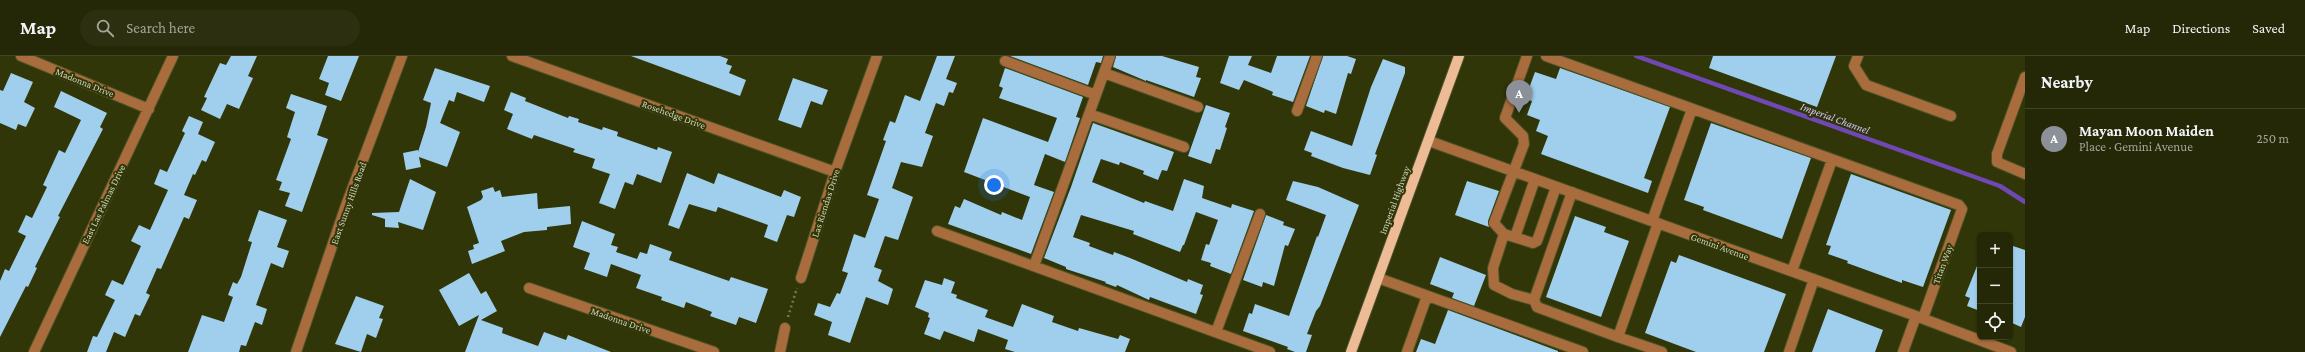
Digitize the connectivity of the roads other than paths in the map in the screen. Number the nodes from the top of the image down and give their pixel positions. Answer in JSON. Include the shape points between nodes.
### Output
{"nodes":[{"id":1,"x":21,"y":56,"type":"edge"},
{"id":2,"x":173,"y":56,"type":"edge"},
{"id":3,"x":402,"y":56,"type":"edge"},
{"id":4,"x":512,"y":56,"type":"edge"},
{"id":5,"x":877,"y":56,"type":"edge"},
{"id":6,"x":1110,"y":56,"type":"edge"},
{"id":7,"x":1317,"y":56,"type":"edge"},
{"id":8,"x":1459,"y":56,"type":"edge"},
{"id":9,"x":1527,"y":56,"type":"edge"},
{"id":10,"x":1546,"y":56,"type":"edge"},
{"id":11,"x":1858,"y":56,"type":"edge"},
{"id":12,"x":1004,"y":61,"type":"dead end"},
{"id":13,"x":1104,"y":73,"type":"junction"},
{"id":14,"x":2025,"y":77,"type":"edge"},
{"id":15,"x":1096,"y":95,"type":"junction"},
{"id":16,"x":1198,"y":107,"type":"dead end"},
{"id":17,"x":149,"y":109,"type":"junction"},
{"id":18,"x":1692,"y":109,"type":"junction"},
{"id":19,"x":1297,"y":111,"type":"dead end"},
{"id":20,"x":1089,"y":114,"type":"junction"},
{"id":21,"x":1951,"y":116,"type":"dead end"},
{"id":22,"x":1428,"y":141,"type":"junction"},
{"id":23,"x":1184,"y":147,"type":"dead end"},
{"id":24,"x":1832,"y":160,"type":"junction"},
{"id":25,"x":835,"y":172,"type":"junction"},
{"id":26,"x":1514,"y":172,"type":"junction"},
{"id":27,"x":2025,"y":174,"type":"edge"},
{"id":28,"x":1535,"y":179,"type":"junction"},
{"id":29,"x":1556,"y":187,"type":"junction"},
{"id":30,"x":1572,"y":192,"type":"junction"},
{"id":31,"x":1260,"y":214,"type":"dead end"},
{"id":32,"x":1655,"y":222,"type":"junction"},
{"id":33,"x":937,"y":231,"type":"dead end"},
{"id":34,"x":1504,"y":234,"type":"junction"},
{"id":35,"x":1515,"y":237,"type":"junction"},
{"id":36,"x":1034,"y":266,"type":"junction"},
{"id":37,"x":1792,"y":271,"type":"junction"},
{"id":38,"x":801,"y":278,"type":"road end"},
{"id":39,"x":1378,"y":278,"type":"junction"},
{"id":40,"x":1814,"y":279,"type":"junction"},
{"id":41,"x":529,"y":288,"type":"dead end"},
{"id":42,"x":1427,"y":296,"type":"junction"},
{"id":43,"x":1534,"y":300,"type":"junction"},
{"id":44,"x":1920,"y":317,"type":"junction"},
{"id":45,"x":785,"y":328,"type":"road end"},
{"id":46,"x":1216,"y":332,"type":"junction"},
{"id":47,"x":1618,"y":337,"type":"junction"},
{"id":48,"x":1572,"y":350,"type":"edge"},
{"id":49,"x":34,"y":352,"type":"edge"},
{"id":50,"x":296,"y":352,"type":"edge"},
{"id":51,"x":714,"y":352,"type":"edge"},
{"id":52,"x":780,"y":352,"type":"edge"},
{"id":53,"x":1270,"y":352,"type":"edge"},
{"id":54,"x":1351,"y":352,"type":"edge"},
{"id":55,"x":1407,"y":352,"type":"edge"},
{"id":56,"x":1583,"y":352,"type":"edge"},
{"id":57,"x":1662,"y":352,"type":"edge"},
{"id":58,"x":1789,"y":352,"type":"edge"},
{"id":59,"x":1903,"y":352,"type":"edge"},
{"id":60,"x":2011,"y":352,"type":"edge"}],
"edges":[{"from":1,"to":17,"type":"street","name":"Madonna Drive"},
{"from":2,"to":17,"type":"street","name":"East Las Palmas Drive"},
{"from":3,"to":50,"type":"street","name":"East Sunny Hills Road","via":[[345,208]]},
{"from":4,"to":25,"type":"street","name":"Rosehedge Drive"},
{"from":5,"to":25,"type":"street","name":"Las Riendas Drive"},
{"from":6,"to":13,"type":"street"},
{"from":7,"to":19,"type":"street"},
{"from":8,"to":22,"type":"main road","name":"Imperial Highway"},
{"from":9,"to":26,"type":"street","via":[[1505,118],[1524,136],[1524,144]]},
{"from":10,"to":18,"type":"street"},
{"from":11,"to":21,"type":"street","via":[[1854,66],[1866,85]]},
{"from":12,"to":15,"type":"street"},
{"from":13,"to":15,"type":"street"},
{"from":13,"to":16,"type":"street"},
{"from":14,"to":27,"type":"street","via":[[1997,154],[1997,162]]},
{"from":15,"to":20,"type":"street"},
{"from":17,"to":49,"type":"street","name":"East Las Palmas Drive"},
{"from":18,"to":24,"type":"street"},
{"from":18,"to":32,"type":"street"},
{"from":20,"to":23,"type":"street"},
{"from":20,"to":36,"type":"street"},
{"from":22,"to":26,"type":"street","name":"Gemini Avenue"},
{"from":22,"to":39,"type":"main road","name":"Imperial Highway"},
{"from":24,"to":37,"type":"street"},
{"from":24,"to":44,"type":"street","name":"Titan Way","via":[[1959,205],[1962,209]]},
{"from":25,"to":38,"type":"street","name":"Las Riendas Drive"},
{"from":26,"to":28,"type":"street","name":"Gemini Avenue"},
{"from":26,"to":34,"type":"street","via":[[1494,223]]},
{"from":28,"to":29,"type":"street","name":"Gemini Avenue"},
{"from":28,"to":35,"type":"street"},
{"from":29,"to":30,"type":"street","name":"Gemini Avenue"},
{"from":29,"to":35,"type":"street","via":[[1537,241],[1533,243]]},
{"from":30,"to":32,"type":"street","name":"Gemini Avenue"},
{"from":30,"to":43,"type":"street"},
{"from":31,"to":46,"type":"street"},
{"from":32,"to":37,"type":"street","name":"Gemini Avenue"},
{"from":32,"to":47,"type":"street"},
{"from":33,"to":36,"type":"street"},
{"from":34,"to":35,"type":"street"},
{"from":34,"to":43,"type":"street","via":[[1493,268],[1494,285],[1512,294]]},
{"from":36,"to":46,"type":"street"},
{"from":37,"to":40,"type":"street","name":"Gemini Avenue"},
{"from":39,"to":42,"type":"street"},
{"from":39,"to":54,"type":"main road","name":"Imperial Highway"},
{"from":40,"to":44,"type":"street","name":"Gemini Avenue"},
{"from":40,"to":58,"type":"street"},
{"from":41,"to":51,"type":"street","name":"Madonna Drive"},
{"from":42,"to":48,"type":"street"},
{"from":42,"to":55,"type":"street"},
{"from":43,"to":47,"type":"street","via":[[1537,308]]},
{"from":44,"to":59,"type":"street","name":"Titan Way"},
{"from":44,"to":60,"type":"street","name":"Gemini Avenue"},
{"from":45,"to":52,"type":"street"},
{"from":46,"to":53,"type":"street"},
{"from":47,"to":57,"type":"street"},
{"from":48,"to":56,"type":"street"}]}
